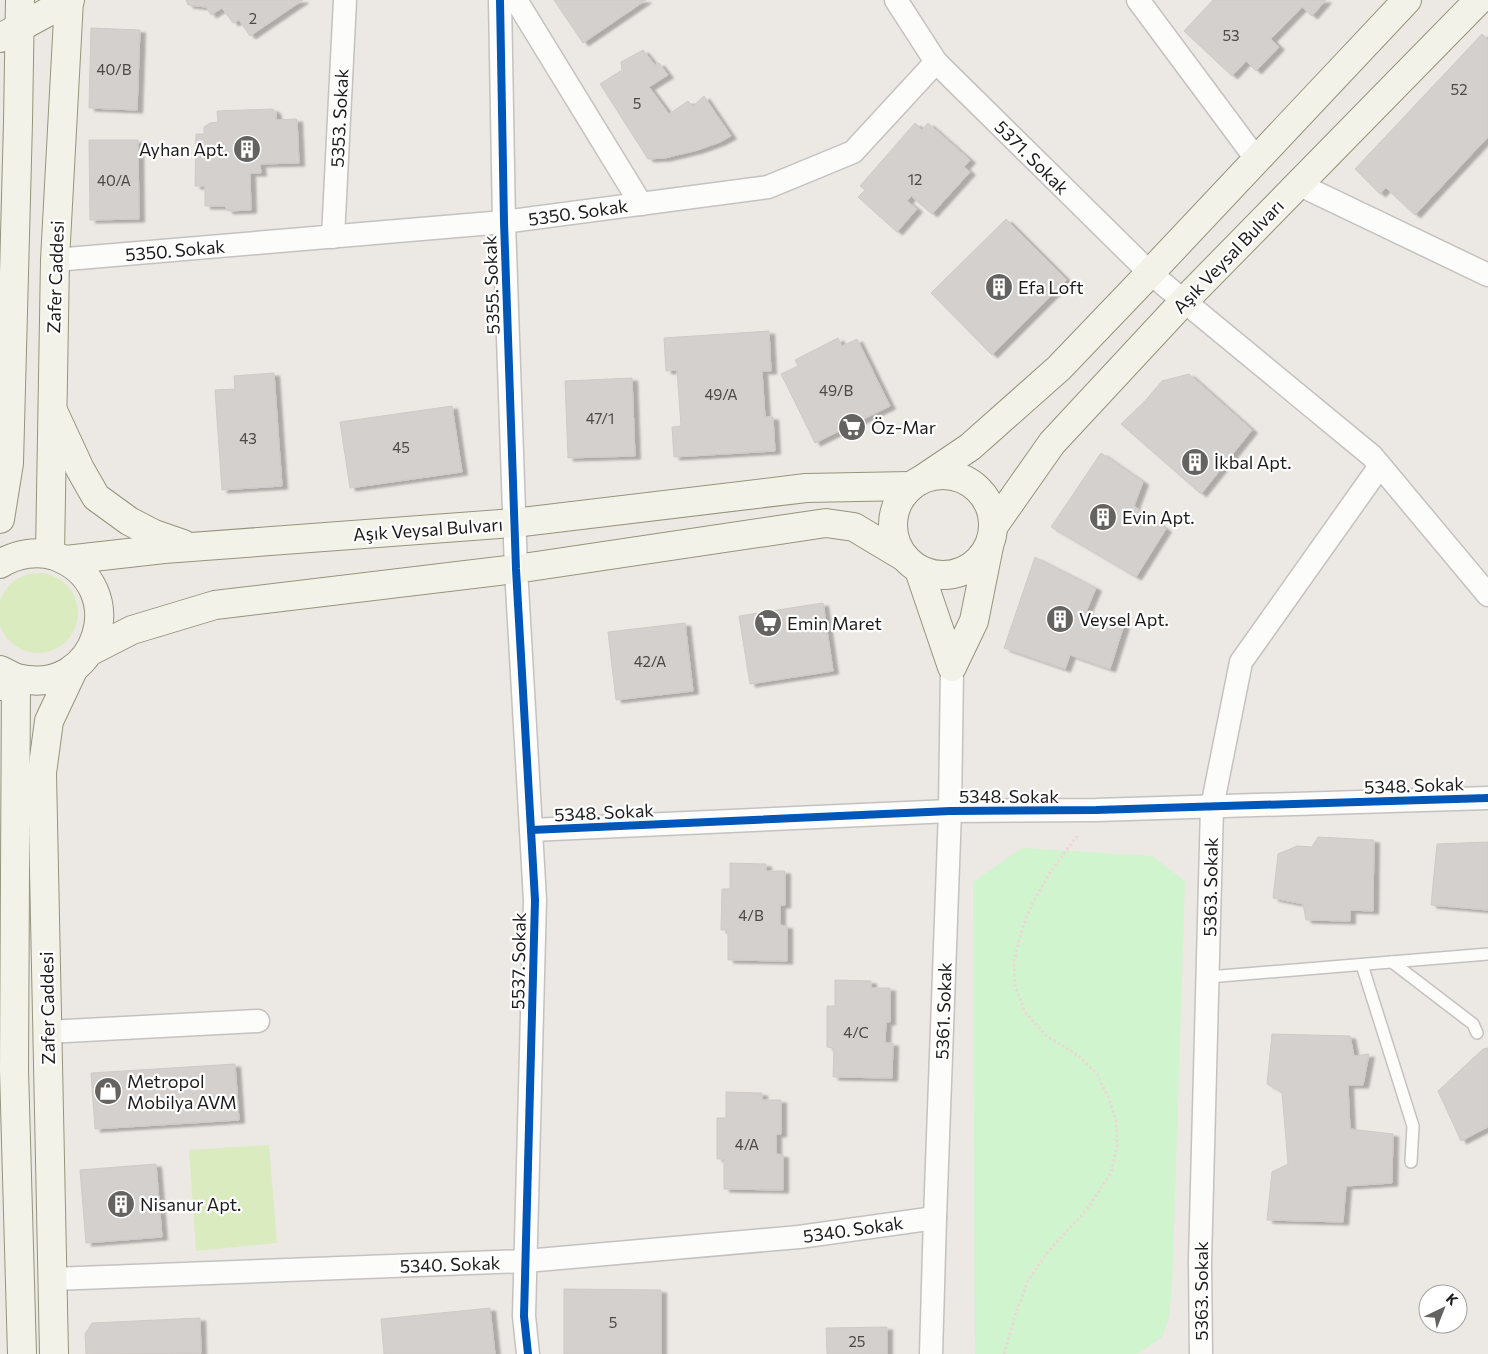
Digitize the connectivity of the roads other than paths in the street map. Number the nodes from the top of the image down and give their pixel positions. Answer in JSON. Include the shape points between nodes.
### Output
{"nodes":[{"id":1,"x":20,"y":0,"type":"edge"},
{"id":2,"x":69,"y":0,"type":"edge"},
{"id":3,"x":345,"y":0,"type":"edge"},
{"id":4,"x":500,"y":0,"type":"edge"},
{"id":5,"x":516,"y":0,"type":"edge"},
{"id":6,"x":896,"y":0,"type":"edge"},
{"id":7,"x":1138,"y":0,"type":"edge"},
{"id":8,"x":1407,"y":0,"type":"edge"},
{"id":9,"x":1478,"y":0,"type":"edge"},
{"id":10,"x":10,"y":32,"type":"edge"},
{"id":11,"x":936,"y":62,"type":"junction"},
{"id":12,"x":0,"y":98,"type":"edge"},
{"id":13,"x":18,"y":122,"type":"junction"},
{"id":14,"x":1257,"y":160,"type":"junction"},
{"id":15,"x":1298,"y":184,"type":"junction"},
{"id":16,"x":641,"y":204,"type":"junction"},
{"id":17,"x":504,"y":222,"type":"junction"},
{"id":18,"x":333,"y":237,"type":"junction"},
{"id":19,"x":54,"y":260,"type":"junction"},
{"id":20,"x":1150,"y":273,"type":"junction"},
{"id":21,"x":1488,"y":275,"type":"edge"},
{"id":22,"x":1184,"y":301,"type":"junction"},
{"id":23,"x":52,"y":408,"type":"junction"},
{"id":24,"x":1380,"y":466,"type":"junction"},
{"id":25,"x":917,"y":482,"type":"junction"},
{"id":26,"x":0,"y":519,"type":"edge"},
{"id":27,"x":514,"y":522,"type":"junction"},
{"id":28,"x":991,"y":535,"type":"junction"},
{"id":29,"x":192,"y":546,"type":"junction"},
{"id":30,"x":58,"y":557,"type":"junction"},
{"id":31,"x":0,"y":564,"type":"edge"},
{"id":32,"x":912,"y":564,"type":"junction"},
{"id":33,"x":516,"y":568,"type":"junction"},
{"id":34,"x":1488,"y":595,"type":"edge"},
{"id":35,"x":82,"y":660,"type":"junction"},
{"id":36,"x":952,"y":667,"type":"junction"},
{"id":37,"x":5,"y":678,"type":"edge"},
{"id":38,"x":0,"y":773,"type":"edge"},
{"id":39,"x":1488,"y":798,"type":"edge"},
{"id":40,"x":1212,"y":807,"type":"junction"},
{"id":41,"x":950,"y":812,"type":"junction"},
{"id":42,"x":15,"y":825,"type":"junction"},
{"id":43,"x":531,"y":830,"type":"junction"},
{"id":44,"x":1488,"y":954,"type":"edge"},
{"id":45,"x":1392,"y":962,"type":"junction"},
{"id":46,"x":1362,"y":965,"type":"junction"},
{"id":47,"x":1208,"y":977,"type":"junction"},
{"id":48,"x":258,"y":1021,"type":"dead end"},
{"id":49,"x":47,"y":1032,"type":"junction"},
{"id":50,"x":1477,"y":1033,"type":"dead end"},
{"id":51,"x":1411,"y":1162,"type":"dead end"},
{"id":52,"x":935,"y":1218,"type":"junction"},
{"id":53,"x":526,"y":1260,"type":"junction"},
{"id":54,"x":53,"y":1279,"type":"junction"},
{"id":55,"x":22,"y":1354,"type":"edge"},
{"id":56,"x":54,"y":1354,"type":"edge"},
{"id":57,"x":528,"y":1354,"type":"edge"},
{"id":58,"x":931,"y":1354,"type":"edge"},
{"id":59,"x":1201,"y":1354,"type":"edge"}],
"edges":[{"from":1,"to":10,"type":"main road"},
{"from":2,"to":10,"type":"main road"},
{"from":2,"to":19,"type":"main road","name":"Zafer Caddesi"},
{"from":3,"to":18,"type":"street","name":"5353. Sokak"},
{"from":4,"to":17,"type":"street","name":"5355. Sokak"},
{"from":5,"to":16,"type":"street"},
{"from":6,"to":11,"type":"street","name":"5371. Sokak"},
{"from":7,"to":14,"type":"street"},
{"from":8,"to":14,"type":"main road"},
{"from":9,"to":15,"type":"main road","name":"Aşık Veysal Bulvarı"},
{"from":10,"to":13,"type":"main road"},
{"from":11,"to":16,"type":"street","name":"5350. Sokak","via":[[853,152],[768,187]]},
{"from":11,"to":20,"type":"street","name":"5371. Sokak"},
{"from":12,"to":13,"type":"main road"},
{"from":13,"to":26,"type":"main road","via":[[9,462]]},
{"from":14,"to":20,"type":"main road"},
{"from":15,"to":21,"type":"street"},
{"from":15,"to":22,"type":"main road","name":"Aşık Veysal Bulvarı"},
{"from":16,"to":17,"type":"street","name":"5350. Sokak"},
{"from":17,"to":18,"type":"street","name":"5350. Sokak"},
{"from":17,"to":27,"type":"street","name":"5355. Sokak"},
{"from":18,"to":19,"type":"street","name":"5350. Sokak"},
{"from":19,"to":23,"type":"main road","name":"Zafer Caddesi"},
{"from":20,"to":22,"type":"street","name":"5371. Sokak"},
{"from":20,"to":25,"type":"main road","via":[[1058,368],[970,447]]},
{"from":22,"to":24,"type":"street","name":"5371. Sokak"},
{"from":22,"to":28,"type":"main road","name":"Aşık Veysal Bulvarı","via":[[1052,443]]},
{"from":23,"to":29,"type":"main road","via":[[96,497],[154,534]]},
{"from":23,"to":30,"type":"main road","name":"Zafer Caddesi"},
{"from":24,"to":34,"type":"street","name":"5371. Sokak"},
{"from":24,"to":40,"type":"street","name":"5363. Sokak","via":[[1241,662]]},
{"from":25,"to":27,"type":"main road","name":"Aşık Veysal Bulvarı","via":[[806,488]]},
{"from":25,"to":28,"type":"main road","via":[[940,474],[971,484],[983,495],[991,510]]},
{"from":25,"to":32,"type":"main road","via":[[900,499],[893,513],[892,530],[896,546]]},
{"from":27,"to":29,"type":"main road","name":"Aşık Veysal Bulvarı"},
{"from":27,"to":33,"type":"street","name":"5355. Sokak"},
{"from":28,"to":32,"type":"main road","via":[[981,558],[968,569],[935,575]]},
{"from":28,"to":36,"type":"main road","via":[[974,621]]},
{"from":29,"to":30,"type":"main road","name":"Aşık Veysal Bulvarı"},
{"from":30,"to":31,"type":"main road","name":"Aşık Veysal Bulvarı","via":[[29,553]]},
{"from":30,"to":35,"type":"main road","name":"Zafer Caddesi","via":[[82,573],[94,591],[99,612],[98,633]]},
{"from":32,"to":33,"type":"main road","via":[[854,528],[826,523]]},
{"from":32,"to":36,"type":"main road"},
{"from":33,"to":35,"type":"main road","via":[[215,605],[132,630]]},
{"from":33,"to":43,"type":"street","name":"5537. Sokak"},
{"from":35,"to":37,"type":"main road","via":[[55,678],[35,681]]},
{"from":35,"to":49,"type":"main road","name":"Zafer Caddesi","via":[[49,721],[42,774]]},
{"from":36,"to":41,"type":"street","name":"5361. Sokak"},
{"from":37,"to":42,"type":"main road"},
{"from":38,"to":42,"type":"main road"},
{"from":39,"to":40,"type":"street","name":"5348. Sokak"},
{"from":40,"to":41,"type":"street","name":"5348. Sokak"},
{"from":40,"to":47,"type":"street","name":"5363. Sokak"},
{"from":41,"to":43,"type":"street","name":"5348. Sokak"},
{"from":41,"to":52,"type":"street","name":"5361. Sokak"},
{"from":42,"to":55,"type":"main road","via":[[14,1070]]},
{"from":43,"to":53,"type":"street","name":"5537. Sokak","via":[[535,900]]},
{"from":44,"to":45,"type":"lane"},
{"from":45,"to":46,"type":"lane"},
{"from":45,"to":50,"type":"lane","via":[[1473,1024]]},
{"from":46,"to":47,"type":"lane"},
{"from":46,"to":51,"type":"lane","via":[[1413,1126]]},
{"from":47,"to":59,"type":"street","name":"5363. Sokak","via":[[1200,1261]]},
{"from":48,"to":49,"type":"street"},
{"from":49,"to":54,"type":"main road","name":"Zafer Caddesi"},
{"from":52,"to":53,"type":"street","name":"5340. Sokak","via":[[798,1237]]},
{"from":52,"to":58,"type":"street","name":"5361. Sokak"},
{"from":53,"to":54,"type":"street","name":"5340. Sokak"},
{"from":53,"to":57,"type":"street","name":"5537. Sokak","via":[[524,1316]]},
{"from":54,"to":56,"type":"main road","name":"Zafer Caddesi"}]}
